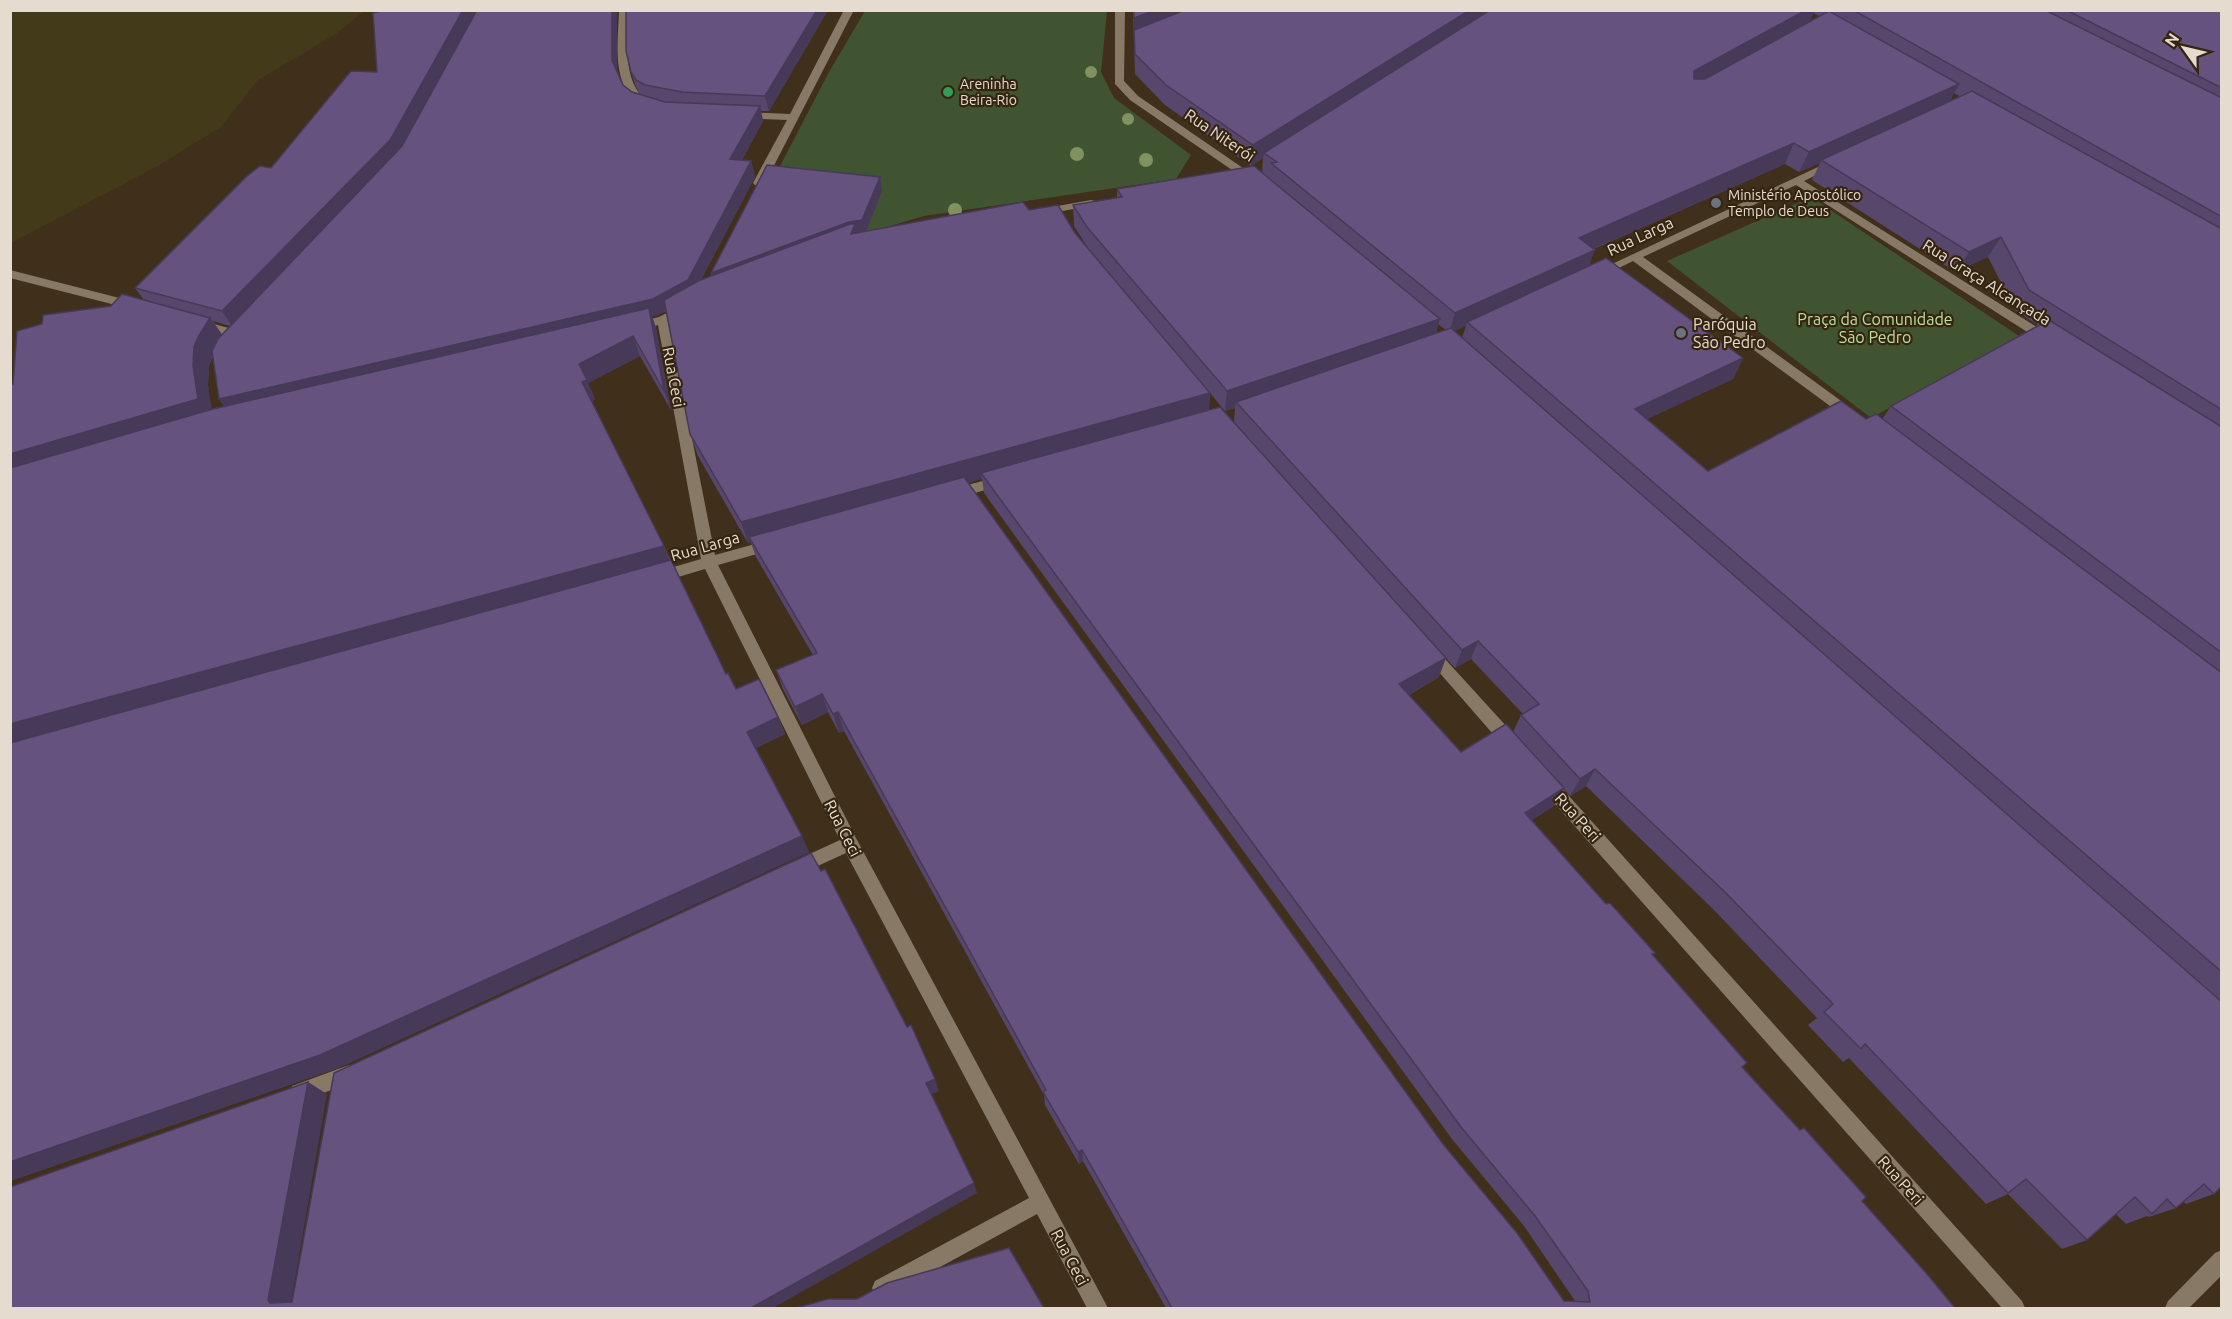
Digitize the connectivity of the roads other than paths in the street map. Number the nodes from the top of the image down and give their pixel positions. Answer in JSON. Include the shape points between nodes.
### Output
{"nodes":[{"id":1,"x":624,"y":10,"type":"edge"},
{"id":2,"x":849,"y":10,"type":"edge"},
{"id":3,"x":1120,"y":10,"type":"edge"},
{"id":4,"x":656,"y":110,"type":"edge"},
{"id":5,"x":727,"y":114,"type":"edge"},
{"id":6,"x":793,"y":117,"type":"junction"},
{"id":7,"x":1848,"y":156,"type":"edge"},
{"id":8,"x":1253,"y":172,"type":"junction"},
{"id":9,"x":1225,"y":179,"type":"edge"},
{"id":10,"x":1796,"y":180,"type":"junction"},
{"id":11,"x":1266,"y":190,"type":"edge"},
{"id":12,"x":751,"y":198,"type":"edge"},
{"id":13,"x":1101,"y":201,"type":"edge"},
{"id":14,"x":1033,"y":213,"type":"edge"},
{"id":15,"x":1635,"y":256,"type":"junction"},
{"id":16,"x":10,"y":274,"type":"edge"},
{"id":17,"x":1583,"y":280,"type":"edge"},
{"id":18,"x":700,"y":299,"type":"edge"},
{"id":19,"x":144,"y":309,"type":"edge"},
{"id":20,"x":663,"y":320,"type":"junction"},
{"id":21,"x":190,"y":321,"type":"edge"},
{"id":22,"x":617,"y":331,"type":"edge"},
{"id":23,"x":236,"y":334,"type":"edge"},
{"id":24,"x":2058,"y":346,"type":"edge"},
{"id":25,"x":1866,"y":426,"type":"edge"},
{"id":26,"x":1017,"y":477,"type":"edge"},
{"id":27,"x":971,"y":489,"type":"junction"},
{"id":28,"x":937,"y":499,"type":"edge"},
{"id":29,"x":985,"y":509,"type":"edge"},
{"id":30,"x":789,"y":540,"type":"edge"},
{"id":31,"x":709,"y":562,"type":"junction"},
{"id":32,"x":640,"y":582,"type":"edge"},
{"id":33,"x":1421,"y":641,"type":"edge"},
{"id":34,"x":850,"y":843,"type":"junction"},
{"id":35,"x":774,"y":878,"type":"edge"},
{"id":36,"x":363,"y":1068,"type":"edge"},
{"id":37,"x":342,"y":1078,"type":"junction"},
{"id":38,"x":286,"y":1097,"type":"edge"},
{"id":39,"x":338,"y":1101,"type":"edge"},
{"id":40,"x":1041,"y":1202,"type":"junction"},
{"id":41,"x":2222,"y":1260,"type":"edge"},
{"id":42,"x":866,"y":1297,"type":"edge"},
{"id":43,"x":1098,"y":1308,"type":"edge"},
{"id":44,"x":2015,"y":1308,"type":"edge"},
{"id":45,"x":2175,"y":1308,"type":"edge"}],
"edges":[{"from":1,"to":4,"type":"street","via":[[624,75],[634,99]]},
{"from":2,"to":6,"type":"street"},
{"from":3,"to":8,"type":"street","name":"Rua Niterói","via":[[1126,47],[1119,82],[1134,98]]},
{"from":5,"to":6,"type":"street"},
{"from":6,"to":12,"type":"street"},
{"from":7,"to":10,"type":"street","name":"Rua Larga"},
{"from":8,"to":9,"type":"street"},
{"from":8,"to":11,"type":"street","name":"Rua Niterói"},
{"from":10,"to":15,"type":"street","name":"Rua Larga"},
{"from":10,"to":24,"type":"street","name":"Rua Graça Alcançada"},
{"from":13,"to":14,"type":"street","via":[[1058,214]]},
{"from":15,"to":17,"type":"street","name":"Rua Larga"},
{"from":15,"to":25,"type":"street"},
{"from":16,"to":19,"type":"street"},
{"from":18,"to":20,"type":"street"},
{"from":20,"to":22,"type":"street"},
{"from":20,"to":31,"type":"street","name":"Rua Ceci"},
{"from":21,"to":23,"type":"street"},
{"from":26,"to":27,"type":"street"},
{"from":27,"to":28,"type":"street"},
{"from":27,"to":29,"type":"street"},
{"from":30,"to":31,"type":"street","name":"Rua Larga"},
{"from":31,"to":32,"type":"street","name":"Rua Larga"},
{"from":31,"to":34,"type":"street","name":"Rua Ceci"},
{"from":33,"to":44,"type":"street","name":"Rua Peri"},
{"from":34,"to":35,"type":"street"},
{"from":34,"to":40,"type":"street","name":"Rua Ceci"},
{"from":36,"to":37,"type":"street"},
{"from":37,"to":38,"type":"street"},
{"from":37,"to":39,"type":"street"},
{"from":40,"to":42,"type":"street"},
{"from":40,"to":43,"type":"street","name":"Rua Ceci"},
{"from":41,"to":45,"type":"street"}]}
